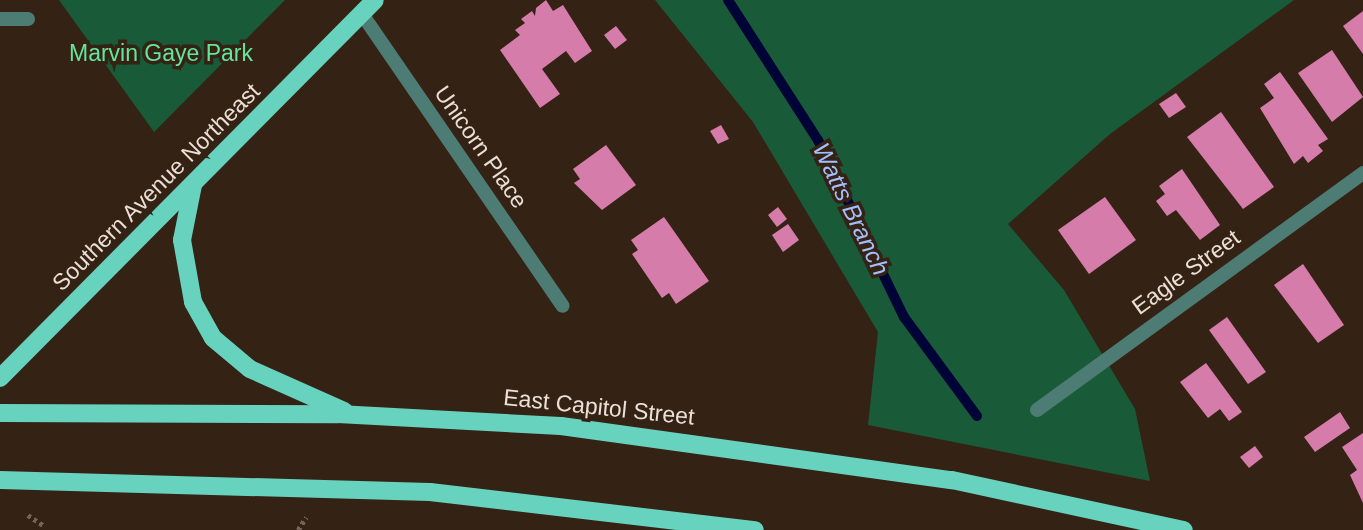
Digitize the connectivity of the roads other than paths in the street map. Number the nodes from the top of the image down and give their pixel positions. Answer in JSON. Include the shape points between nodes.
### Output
{"nodes":[{"id":1,"x":375,"y":0,"type":"edge"},
{"id":2,"x":362,"y":14,"type":"junction"},
{"id":3,"x":0,"y":19,"type":"edge"},
{"id":4,"x":28,"y":19,"type":"dead end"},
{"id":5,"x":1363,"y":173,"type":"edge"},
{"id":6,"x":193,"y":184,"type":"junction"},
{"id":7,"x":563,"y":306,"type":"dead end"},
{"id":8,"x":0,"y":378,"type":"edge"},
{"id":9,"x":1037,"y":410,"type":"dead end"},
{"id":10,"x":0,"y":413,"type":"edge"},
{"id":11,"x":354,"y":415,"type":"junction"},
{"id":12,"x":0,"y":480,"type":"edge"},
{"id":13,"x":755,"y":530,"type":"edge"},
{"id":14,"x":1184,"y":530,"type":"edge"}],
"edges":[{"from":1,"to":2,"type":"main road","name":"Southern Avenue Northeast"},
{"from":2,"to":6,"type":"main road","name":"Southern Avenue Northeast"},
{"from":2,"to":7,"type":"street","name":"Unicorn Place"},
{"from":3,"to":4,"type":"street"},
{"from":5,"to":9,"type":"street","name":"Eagle Street"},
{"from":6,"to":8,"type":"main road","name":"Southern Avenue Northeast"},
{"from":6,"to":11,"type":"main road","via":[[182,240],[193,302],[213,338],[250,369]]},
{"from":10,"to":11,"type":"main road","name":"East Capitol Street"},
{"from":11,"to":14,"type":"main road","name":"East Capitol Street","via":[[511,421],[745,447],[952,480]]},
{"from":12,"to":13,"type":"main road","via":[[430,492]]}]}
